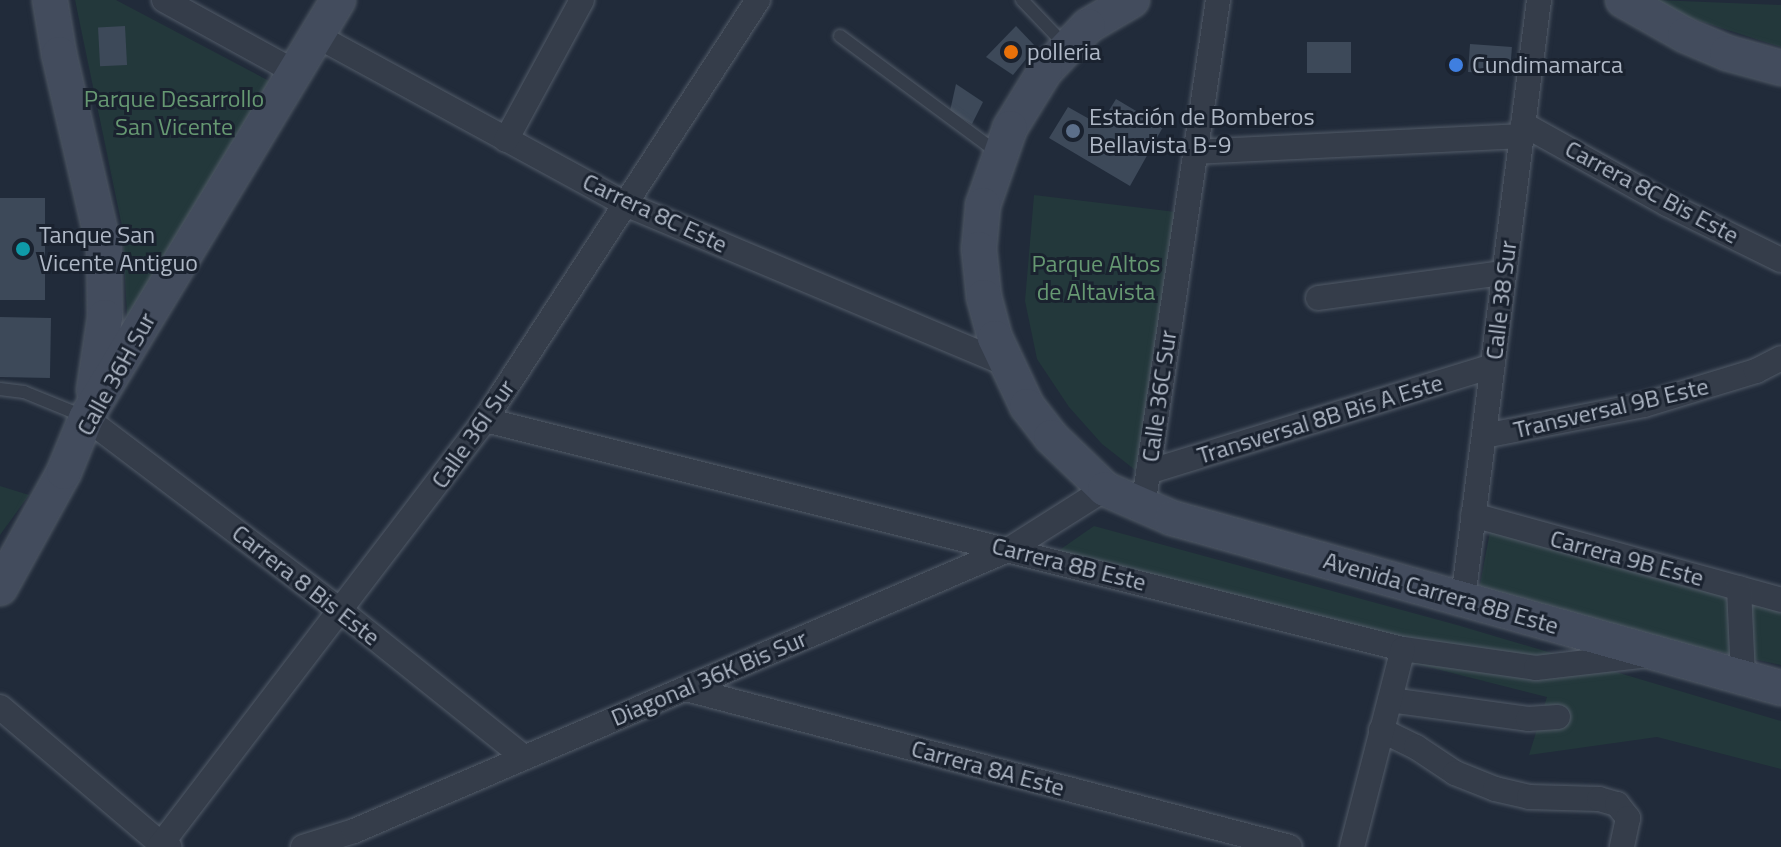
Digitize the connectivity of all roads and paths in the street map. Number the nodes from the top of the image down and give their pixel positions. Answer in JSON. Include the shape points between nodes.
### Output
{"nodes":[{"id":1,"x":50,"y":0,"type":"edge"},
{"id":2,"x":164,"y":0,"type":"edge"},
{"id":3,"x":338,"y":0,"type":"edge"},
{"id":4,"x":582,"y":0,"type":"edge"},
{"id":5,"x":758,"y":0,"type":"edge"},
{"id":6,"x":1022,"y":0,"type":"edge"},
{"id":7,"x":1132,"y":0,"type":"edge"},
{"id":8,"x":1218,"y":0,"type":"edge"},
{"id":9,"x":1539,"y":0,"type":"edge"},
{"id":10,"x":1623,"y":0,"type":"edge"},
{"id":11,"x":840,"y":36,"type":"dead end"},
{"id":12,"x":319,"y":37,"type":"junction"},
{"id":13,"x":1066,"y":46,"type":"junction"},
{"id":14,"x":1781,"y":68,"type":"edge"},
{"id":15,"x":297,"y":73,"type":"junction"},
{"id":16,"x":1522,"y":130,"type":"junction"},
{"id":17,"x":506,"y":140,"type":"junction"},
{"id":18,"x":1195,"y":152,"type":"junction"},
{"id":19,"x":999,"y":153,"type":"junction"},
{"id":20,"x":623,"y":203,"type":"junction"},
{"id":21,"x":1781,"y":260,"type":"edge"},
{"id":22,"x":1504,"y":273,"type":"junction"},
{"id":23,"x":1318,"y":298,"type":"dead end"},
{"id":24,"x":1781,"y":358,"type":"edge"},
{"id":25,"x":1004,"y":363,"type":"junction"},
{"id":26,"x":1492,"y":366,"type":"junction"},
{"id":27,"x":0,"y":389,"type":"edge"},
{"id":28,"x":86,"y":418,"type":"junction"},
{"id":29,"x":485,"y":420,"type":"junction"},
{"id":30,"x":1484,"y":436,"type":"junction"},
{"id":31,"x":1148,"y":472,"type":"junction"},
{"id":32,"x":1105,"y":489,"type":"junction"},
{"id":33,"x":1143,"y":507,"type":"junction"},
{"id":34,"x":1473,"y":515,"type":"junction"},
{"id":35,"x":1010,"y":549,"type":"junction"},
{"id":36,"x":0,"y":588,"type":"edge"},
{"id":37,"x":1739,"y":588,"type":"junction"},
{"id":38,"x":1463,"y":599,"type":"junction"},
{"id":39,"x":1781,"y":600,"type":"edge"},
{"id":40,"x":340,"y":610,"type":"junction"},
{"id":41,"x":1403,"y":649,"type":"junction"},
{"id":42,"x":1657,"y":653,"type":"junction"},
{"id":43,"x":1743,"y":677,"type":"junction"},
{"id":44,"x":1781,"y":688,"type":"edge"},
{"id":45,"x":686,"y":689,"type":"junction"},
{"id":46,"x":1390,"y":700,"type":"junction"},
{"id":47,"x":0,"y":707,"type":"edge"},
{"id":48,"x":1558,"y":717,"type":"dead end"},
{"id":49,"x":1381,"y":730,"type":"junction"},
{"id":50,"x":522,"y":756,"type":"junction"},
{"id":51,"x":163,"y":846,"type":"edge"},
{"id":52,"x":303,"y":847,"type":"edge"},
{"id":53,"x":1290,"y":847,"type":"edge"},
{"id":54,"x":1352,"y":847,"type":"edge"},
{"id":55,"x":1622,"y":847,"type":"edge"}],
"edges":[{"from":1,"to":28,"type":"main road","via":[[104,247],[101,352]]},
{"from":2,"to":15,"type":"street"},
{"from":3,"to":12,"type":"main road","name":"Calle 36H Sur"},
{"from":4,"to":17,"type":"street"},
{"from":5,"to":20,"type":"street","name":"Calle 36I Sur"},
{"from":6,"to":13,"type":"lane"},
{"from":7,"to":13,"type":"main road","name":"Avenida Carrera 8B Este"},
{"from":8,"to":18,"type":"street","name":"Calle 36C Sur"},
{"from":9,"to":16,"type":"street","name":"Calle 38 Sur"},
{"from":10,"to":14,"type":"main road","via":[[1699,41]]},
{"from":11,"to":19,"type":"lane"},
{"from":12,"to":15,"type":"main road","name":"Calle 36H Sur"},
{"from":12,"to":17,"type":"street","name":"Carrera 8C Este"},
{"from":13,"to":19,"type":"main road","name":"Avenida Carrera 8B Este","via":[[1026,100]]},
{"from":15,"to":28,"type":"main road","name":"Calle 36H Sur"},
{"from":16,"to":18,"type":"street"},
{"from":16,"to":21,"type":"street","name":"Carrera 8C Bis Este"},
{"from":16,"to":22,"type":"street","name":"Calle 38 Sur"},
{"from":17,"to":20,"type":"street","name":"Carrera 8C Este"},
{"from":18,"to":31,"type":"street","name":"Calle 36C Sur"},
{"from":19,"to":25,"type":"main road","name":"Avenida Carrera 8B Este","via":[[983,205],[979,249],[984,297]]},
{"from":20,"to":25,"type":"street","name":"Carrera 8C Este"},
{"from":20,"to":29,"type":"street","name":"Calle 36I Sur"},
{"from":22,"to":23,"type":"street"},
{"from":22,"to":26,"type":"street","name":"Calle 38 Sur"},
{"from":24,"to":30,"type":"street","name":"Transversal 9B Este","via":[[1756,371],[1644,405]]},
{"from":25,"to":32,"type":"main road","name":"Avenida Carrera 8B Este","via":[[1051,437]]},
{"from":26,"to":30,"type":"street","name":"Calle 38 Sur"},
{"from":26,"to":31,"type":"street","name":"Transversal 8B Bis A Este"},
{"from":27,"to":28,"type":"lane","via":[[24,392]]},
{"from":28,"to":36,"type":"main road","name":"Calle 36H Sur","via":[[57,486]]},
{"from":28,"to":40,"type":"street","name":"Carrera 8 Bis Este"},
{"from":29,"to":35,"type":"street","name":"Carrera 8B Este"},
{"from":29,"to":40,"type":"street","name":"Calle 36I Sur"},
{"from":30,"to":34,"type":"street","name":"Calle 38 Sur"},
{"from":31,"to":33,"type":"street","name":"Calle 36C Sur"},
{"from":32,"to":33,"type":"main road","name":"Avenida Carrera 8B Este"},
{"from":32,"to":35,"type":"street","name":"Diagonal 36K Bis Sur"},
{"from":33,"to":38,"type":"main road","name":"Avenida Carrera 8B Este"},
{"from":34,"to":37,"type":"street","name":"Carrera 9B Este"},
{"from":34,"to":38,"type":"street","name":"Calle 38 Sur"},
{"from":35,"to":41,"type":"street","name":"Carrera 8B Este"},
{"from":35,"to":45,"type":"street","name":"Diagonal 36K Bis Sur"},
{"from":37,"to":39,"type":"street","name":"Carrera 9B Este"},
{"from":37,"to":43,"type":"street"},
{"from":38,"to":42,"type":"main road","name":"Avenida Carrera 8B Este"},
{"from":40,"to":50,"type":"street","name":"Carrera 8 Bis Este"},
{"from":40,"to":51,"type":"street","name":"Calle 36I Sur"},
{"from":41,"to":42,"type":"street","name":"Carrera 8B Este","via":[[1536,668]]},
{"from":41,"to":46,"type":"street"},
{"from":42,"to":43,"type":"main road","name":"Avenida Carrera 8B Este"},
{"from":43,"to":44,"type":"main road","name":"Avenida Carrera 8B Este"},
{"from":45,"to":50,"type":"street","name":"Diagonal 36K Bis Sur"},
{"from":45,"to":53,"type":"street","name":"Carrera 8A Este"},
{"from":46,"to":48,"type":"street","via":[[1528,719]]},
{"from":46,"to":49,"type":"street"},
{"from":47,"to":51,"type":"street"},
{"from":49,"to":54,"type":"street"},
{"from":49,"to":55,"type":"street","via":[[1455,773],[1495,789],[1617,804],[1628,818]]},
{"from":50,"to":52,"type":"street","name":"Diagonal 36K Bis Sur","via":[[354,831]]}]}
